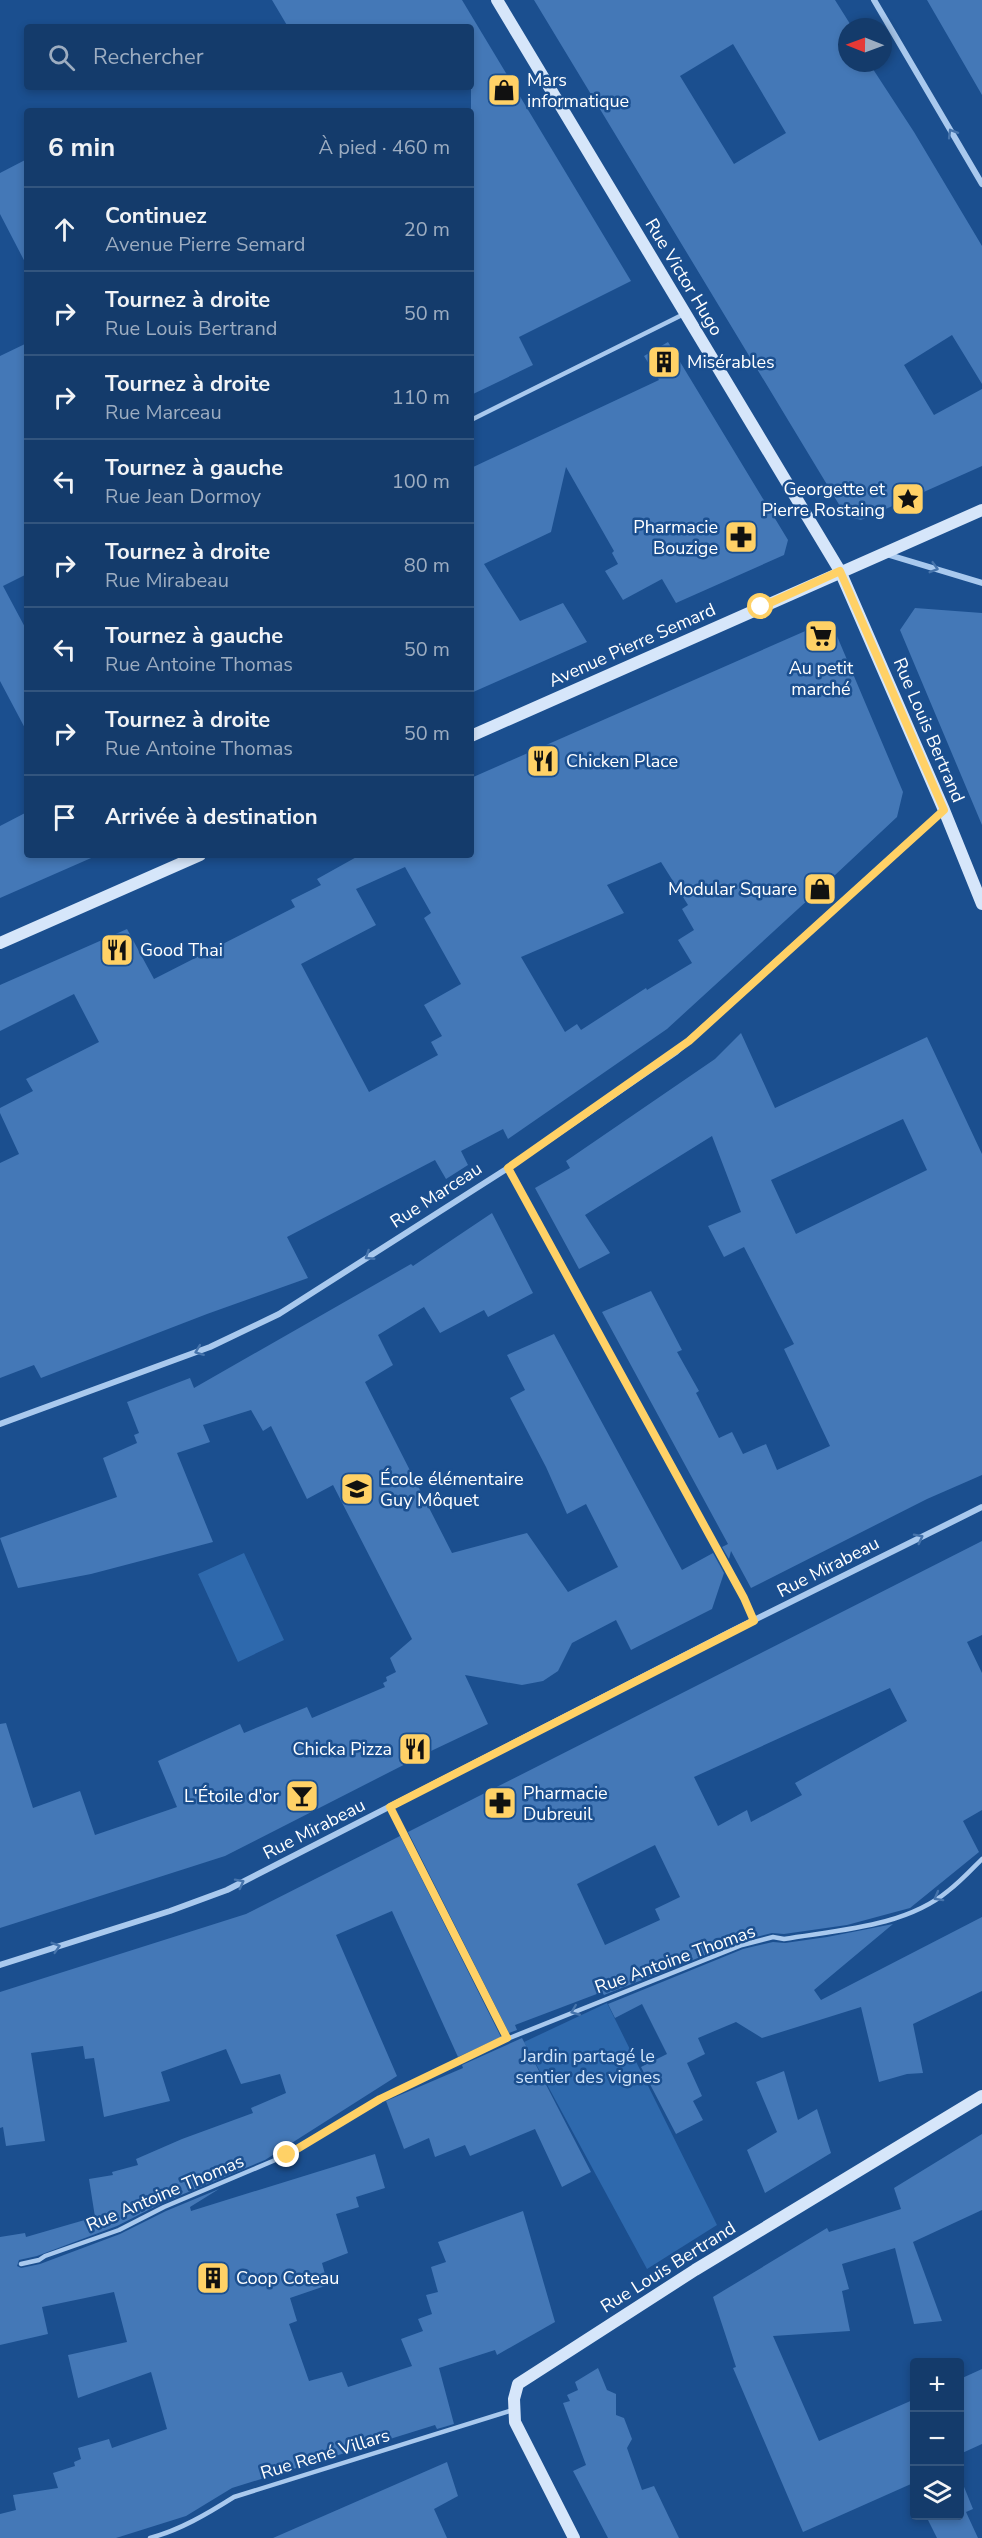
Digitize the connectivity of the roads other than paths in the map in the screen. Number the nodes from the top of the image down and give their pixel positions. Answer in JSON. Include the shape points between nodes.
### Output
{"nodes":[{"id":1,"x":497,"y":0,"type":"edge"},
{"id":2,"x":874,"y":0,"type":"edge"},
{"id":3,"x":982,"y":184,"type":"edge"},
{"id":4,"x":685,"y":314,"type":"junction"},
{"id":5,"x":474,"y":419,"type":"edge"},
{"id":6,"x":982,"y":510,"type":"edge"},
{"id":7,"x":885,"y":554,"type":"junction"},
{"id":8,"x":840,"y":571,"type":"junction"},
{"id":9,"x":982,"y":583,"type":"edge"},
{"id":10,"x":474,"y":735,"type":"edge"},
{"id":11,"x":944,"y":810,"type":"junction"},
{"id":12,"x":193,"y":858,"type":"edge"},
{"id":13,"x":982,"y":904,"type":"edge"},
{"id":14,"x":0,"y":943,"type":"edge"},
{"id":15,"x":508,"y":1168,"type":"junction"},
{"id":16,"x":0,"y":1424,"type":"edge"},
{"id":17,"x":982,"y":1507,"type":"edge"},
{"id":18,"x":754,"y":1621,"type":"junction"},
{"id":19,"x":390,"y":1807,"type":"junction"},
{"id":20,"x":982,"y":1859,"type":"edge"},
{"id":21,"x":0,"y":1965,"type":"edge"},
{"id":22,"x":507,"y":2038,"type":"junction"},
{"id":23,"x":982,"y":2096,"type":"edge"},
{"id":24,"x":21,"y":2264,"type":"dead end"},
{"id":25,"x":513,"y":2410,"type":"junction"},
{"id":26,"x":150,"y":2538,"type":"edge"},
{"id":27,"x":574,"y":2538,"type":"edge"}],
"edges":[{"from":1,"to":4,"type":"main road","name":"Rue Victor Hugo"},
{"from":3,"to":2,"type":"street","one_way":true},
{"from":4,"to":5,"type":"lane"},
{"from":4,"to":8,"type":"main road","name":"Rue Victor Hugo"},
{"from":6,"to":7,"type":"main road","name":"Avenue Pierre Semard"},
{"from":7,"to":8,"type":"main road","name":"Avenue Pierre Semard"},
{"from":7,"to":9,"type":"street","one_way":true},
{"from":8,"to":10,"type":"main road","name":"Avenue Pierre Semard"},
{"from":8,"to":11,"type":"main road","name":"Rue Louis Bertrand"},
{"from":11,"to":13,"type":"main road","name":"Rue Louis Bertrand"},
{"from":11,"to":15,"type":"street","name":"Rue Marceau","via":[[689,1041]]},
{"from":12,"to":14,"type":"main road"},
{"from":15,"to":16,"type":"street","name":"Rue Marceau","one_way":true,"via":[[269,1319],[210,1347]]},
{"from":15,"to":18,"type":"street"},
{"from":18,"to":17,"type":"street","name":"Rue Mirabeau","one_way":true},
{"from":18,"to":19,"type":"street","name":"Rue Mirabeau"},
{"from":21,"to":19,"type":"street","name":"Rue Mirabeau","one_way":true,"via":[[206,1899]]},
{"from":19,"to":22,"type":"lane"},
{"from":20,"to":22,"type":"lane","name":"Rue Antoine Thomas","one_way":true,"via":[[947,1893],[910,1913],[742,1945]]},
{"from":22,"to":24,"type":"lane","name":"Rue Antoine Thomas","via":[[380,2099],[287,2155],[119,2230]]},
{"from":23,"to":25,"type":"main road","name":"Rue Louis Bertrand","via":[[695,2270],[518,2384]]},
{"from":25,"to":26,"type":"lane","name":"Rue René Villars","via":[[234,2497],[169,2533]]},
{"from":25,"to":27,"type":"main road","via":[[515,2422]]}]}
